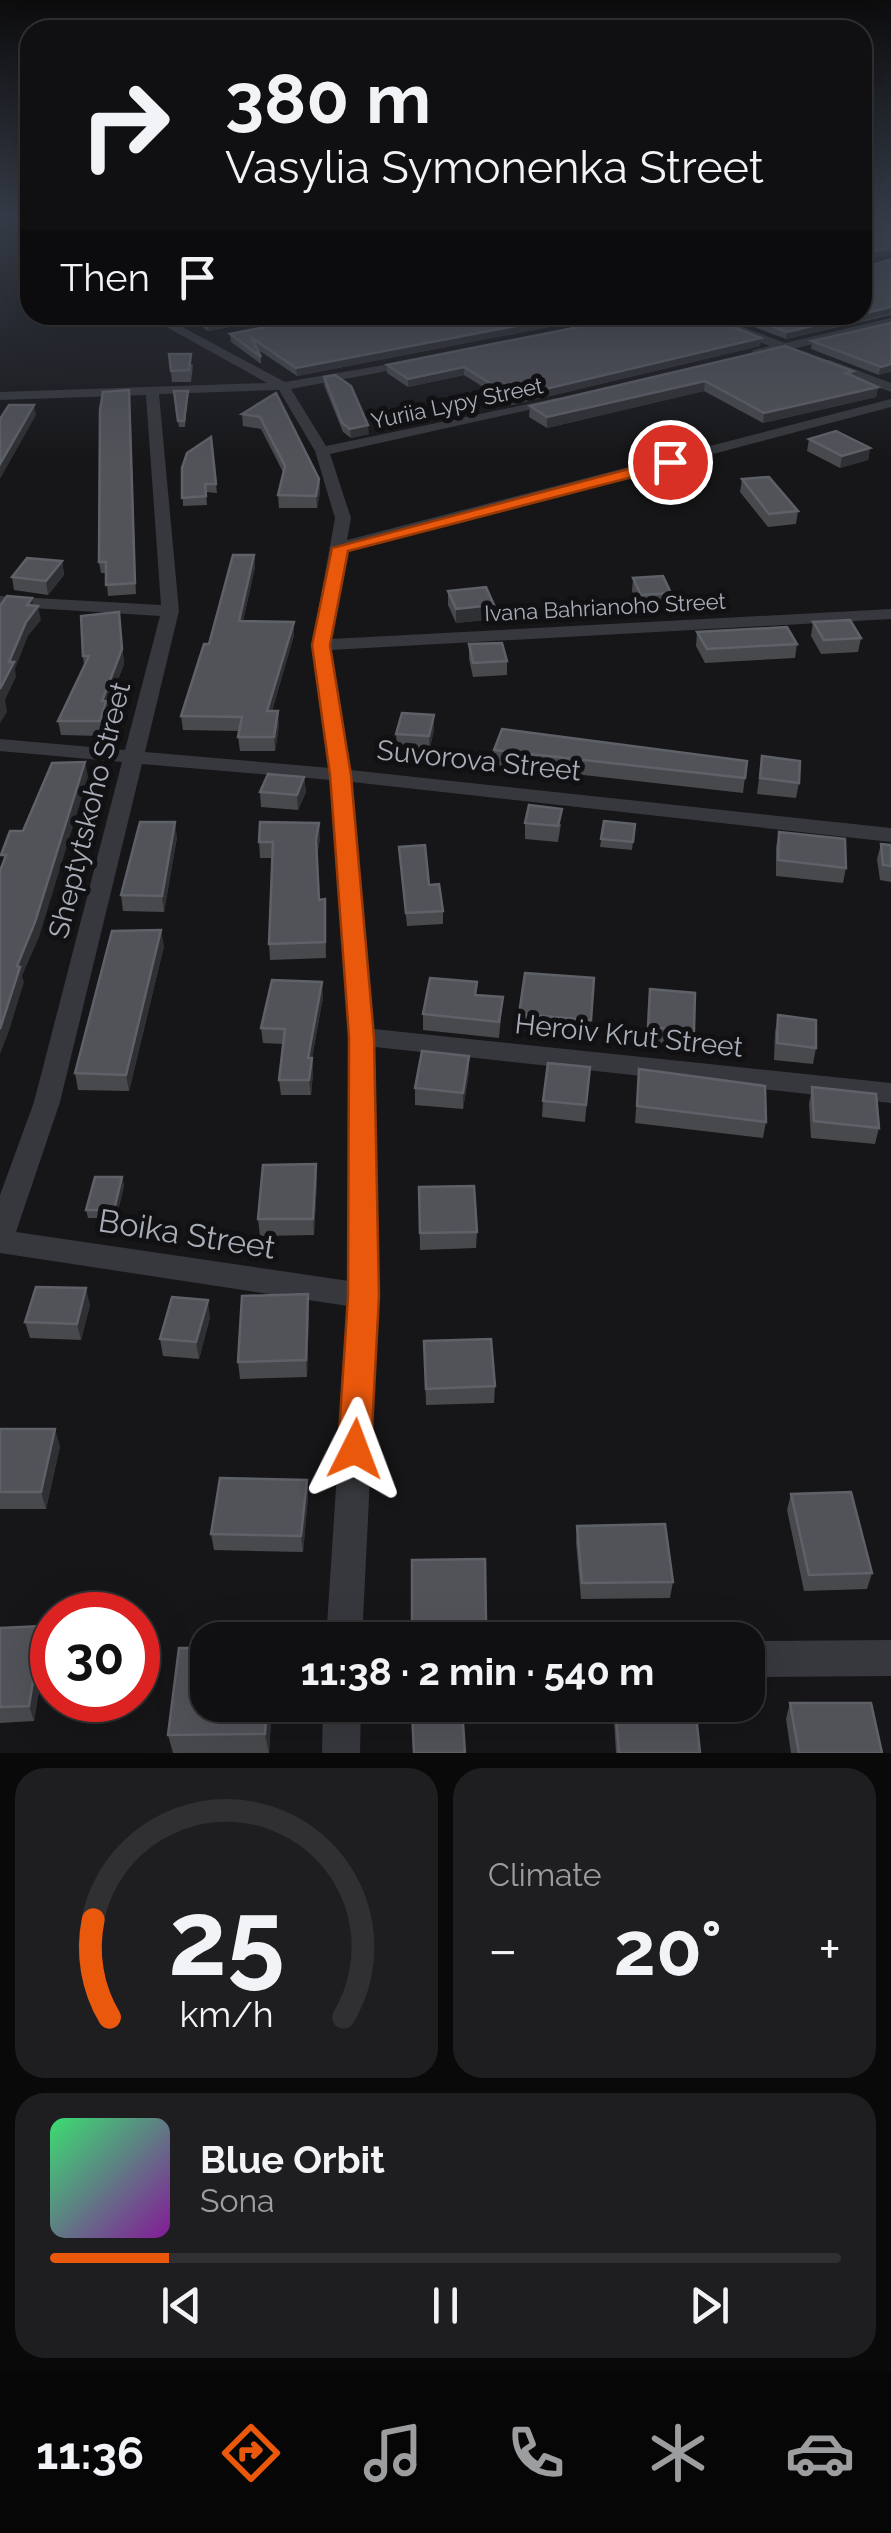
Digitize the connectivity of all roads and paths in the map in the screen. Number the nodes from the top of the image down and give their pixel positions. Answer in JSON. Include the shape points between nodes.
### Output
{"nodes":[{"id":1,"x":891,"y":322,"type":"edge"},
{"id":2,"x":168,"y":325,"type":"edge"},
{"id":3,"x":726,"y":325,"type":"edge"},
{"id":4,"x":232,"y":335,"type":"edge"},
{"id":5,"x":196,"y":342,"type":"junction"},
{"id":6,"x":784,"y":347,"type":"junction"},
{"id":7,"x":746,"y":356,"type":"edge"},
{"id":8,"x":431,"y":359,"type":"edge"},
{"id":9,"x":284,"y":386,"type":"junction"},
{"id":10,"x":891,"y":388,"type":"edge"},
{"id":11,"x":152,"y":390,"type":"junction"},
{"id":12,"x":2,"y":395,"type":"edge"},
{"id":13,"x":575,"y":398,"type":"edge"},
{"id":14,"x":891,"y":403,"type":"edge"},
{"id":15,"x":322,"y":451,"type":"junction"},
{"id":16,"x":340,"y":548,"type":"junction"},
{"id":17,"x":0,"y":600,"type":"edge"},
{"id":18,"x":170,"y":611,"type":"junction"},
{"id":19,"x":891,"y":614,"type":"edge"},
{"id":20,"x":321,"y":645,"type":"junction"},
{"id":21,"x":0,"y":745,"type":"edge"},
{"id":22,"x":133,"y":756,"type":"junction"},
{"id":23,"x":341,"y":775,"type":"junction"},
{"id":24,"x":891,"y":835,"type":"edge"},
{"id":25,"x":362,"y":1037,"type":"junction"},
{"id":26,"x":891,"y":1093,"type":"edge"},
{"id":27,"x":0,"y":1238,"type":"edge"},
{"id":28,"x":364,"y":1296,"type":"junction"},
{"id":29,"x":345,"y":1622,"type":"edge"},
{"id":30,"x":891,"y":1658,"type":"edge"},
{"id":31,"x":765,"y":1659,"type":"edge"},
{"id":32,"x":342,"y":1722,"type":"edge"},
{"id":33,"x":341,"y":1753,"type":"edge"}],
"edges":[{"from":1,"to":6,"type":"street"},
{"from":2,"to":5,"type":"street"},
{"from":3,"to":6,"type":"street"},
{"from":4,"to":5,"type":"street"},
{"from":5,"to":9,"type":"street"},
{"from":6,"to":7,"type":"street"},
{"from":6,"to":10,"type":"street"},
{"from":8,"to":9,"type":"street"},
{"from":9,"to":11,"type":"street"},
{"from":9,"to":15,"type":"street"},
{"from":11,"to":12,"type":"street"},
{"from":11,"to":18,"type":"street","name":"Sheptytskoho Street"},
{"from":13,"to":15,"type":"street","name":"Yuriia Lypy Street"},
{"from":14,"to":16,"type":"street"},
{"from":15,"to":16,"type":"street","via":[[343,518]]},
{"from":16,"to":20,"type":"street"},
{"from":17,"to":18,"type":"street"},
{"from":18,"to":22,"type":"street","name":"Sheptytskoho Street"},
{"from":19,"to":20,"type":"street","name":"Ivana Bahrianoho Street"},
{"from":20,"to":23,"type":"street"},
{"from":21,"to":22,"type":"street","name":"Suvorova Street"},
{"from":22,"to":23,"type":"street","name":"Suvorova Street"},
{"from":22,"to":27,"type":"street","name":"Sheptytskoho Street","via":[[47,1102]]},
{"from":23,"to":24,"type":"street","name":"Suvorova Street"},
{"from":23,"to":25,"type":"street"},
{"from":25,"to":26,"type":"street","name":"Heroiv Krut Street"},
{"from":25,"to":28,"type":"street"},
{"from":27,"to":28,"type":"street","name":"Boika Street"},
{"from":28,"to":29,"type":"street"},
{"from":30,"to":31,"type":"street"},
{"from":32,"to":33,"type":"street"}]}
